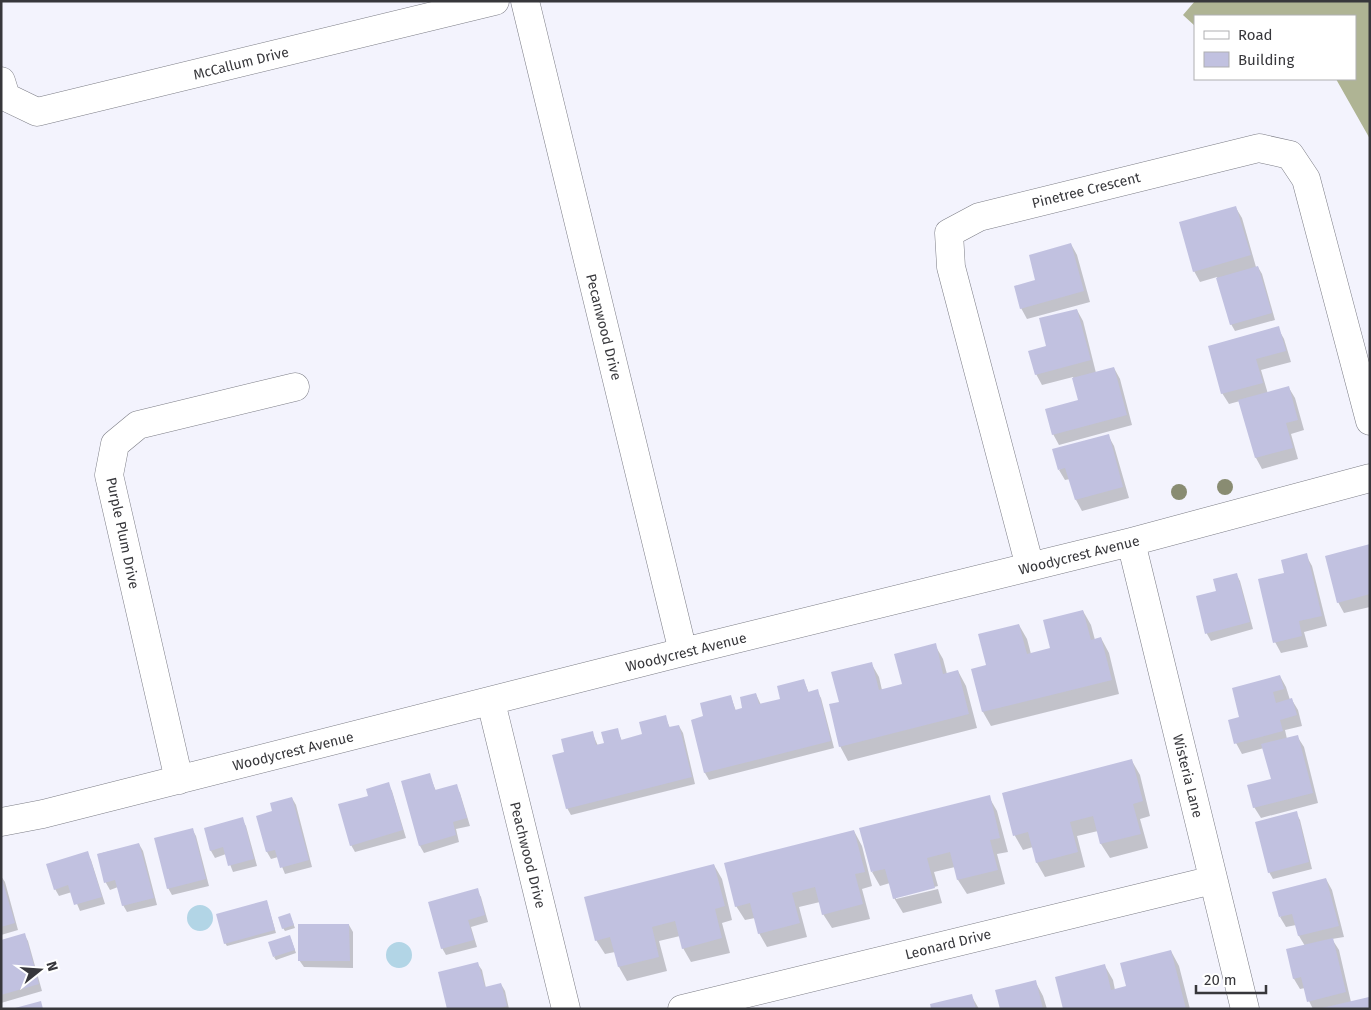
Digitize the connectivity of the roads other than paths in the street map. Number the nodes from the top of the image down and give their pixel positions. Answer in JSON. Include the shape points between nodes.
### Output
{"nodes":[{"id":1,"x":495,"y":1,"type":"edge"},
{"id":2,"x":525,"y":1,"type":"edge"},
{"id":3,"x":1,"y":81,"type":"edge"},
{"id":4,"x":295,"y":387,"type":"dead end"},
{"id":5,"x":1370,"y":421,"type":"edge"},
{"id":6,"x":1370,"y":478,"type":"edge"},
{"id":7,"x":1130,"y":542,"type":"junction"},
{"id":8,"x":1030,"y":567,"type":"junction"},
{"id":9,"x":683,"y":652,"type":"junction"},
{"id":10,"x":491,"y":702,"type":"junction"},
{"id":11,"x":179,"y":780,"type":"junction"},
{"id":12,"x":1,"y":822,"type":"edge"},
{"id":13,"x":1213,"y":880,"type":"junction"},
{"id":14,"x":566,"y":1009,"type":"edge"},
{"id":15,"x":682,"y":1009,"type":"edge"},
{"id":16,"x":1245,"y":1009,"type":"edge"}],
"edges":[{"from":1,"to":3,"type":"street","name":"McCallum Drive","via":[[37,112],[6,97]]},
{"from":2,"to":9,"type":"street","name":"Pecanwood Drive"},
{"from":4,"to":11,"type":"street","name":"Purple Plum Drive","via":[[138,425],[115,444],[109,475]]},
{"from":5,"to":8,"type":"street","name":"Pinetree Crescent","via":[[1306,180],[1290,155],[1259,148],[979,216],[949,233],[951,267]]},
{"from":6,"to":7,"type":"street","name":"Woodycrest Avenue"},
{"from":7,"to":8,"type":"street","name":"Woodycrest Avenue"},
{"from":7,"to":13,"type":"street","name":"Wisteria Lane"},
{"from":8,"to":9,"type":"street","name":"Woodycrest Avenue"},
{"from":9,"to":10,"type":"street","name":"Woodycrest Avenue"},
{"from":10,"to":11,"type":"street","name":"Woodycrest Avenue"},
{"from":10,"to":14,"type":"street","name":"Peachwood Drive"},
{"from":11,"to":12,"type":"street","name":"Woodycrest Avenue"},
{"from":13,"to":15,"type":"street","name":"Leonard Drive"},
{"from":13,"to":16,"type":"street","name":"Wisteria Lane"}]}
